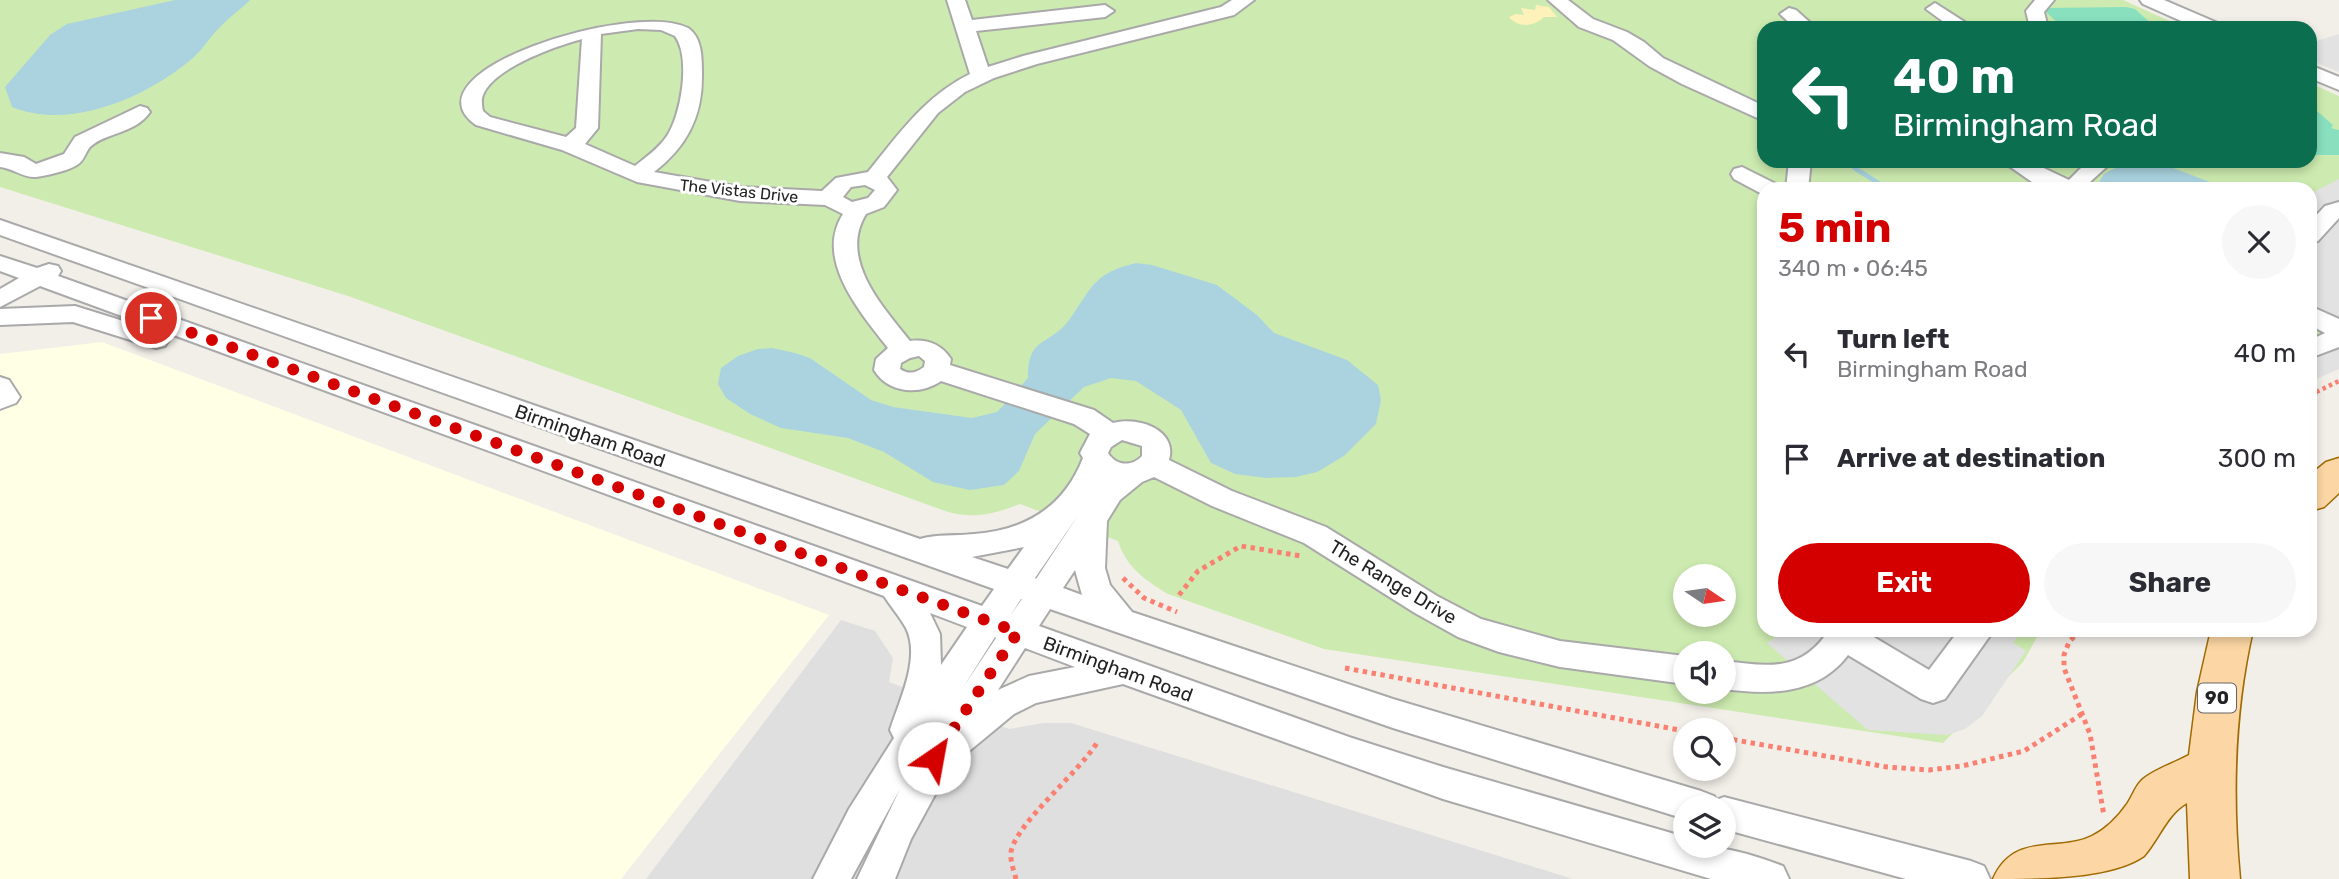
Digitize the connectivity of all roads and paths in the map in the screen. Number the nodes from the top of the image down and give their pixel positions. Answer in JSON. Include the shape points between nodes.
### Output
{"nodes":[{"id":1,"x":956,"y":0,"type":"edge"},
{"id":2,"x":1245,"y":0,"type":"edge"},
{"id":3,"x":1558,"y":0,"type":"edge"},
{"id":4,"x":2045,"y":0,"type":"edge"},
{"id":5,"x":2149,"y":0,"type":"edge"},
{"id":6,"x":1103,"y":5,"type":"edge"},
{"id":7,"x":1194,"y":9,"type":"edge"},
{"id":8,"x":1935,"y":9,"type":"dead end"},
{"id":9,"x":1789,"y":14,"type":"dead end"},
{"id":10,"x":1798,"y":21,"type":"edge"},
{"id":11,"x":1954,"y":21,"type":"edge"},
{"id":12,"x":2037,"y":21,"type":"edge"},
{"id":13,"x":2197,"y":21,"type":"edge"},
{"id":14,"x":964,"y":27,"type":"junction"},
{"id":15,"x":592,"y":30,"type":"junction"},
{"id":16,"x":1118,"y":37,"type":"junction"},
{"id":17,"x":2317,"y":74,"type":"edge"},
{"id":18,"x":981,"y":77,"type":"junction"},
{"id":19,"x":2339,"y":84,"type":"edge"},
{"id":20,"x":140,"y":112,"type":"dead end"},
{"id":21,"x":1757,"y":112,"type":"edge"},
{"id":22,"x":570,"y":145,"type":"junction"},
{"id":23,"x":0,"y":160,"type":"edge"},
{"id":24,"x":2025,"y":168,"type":"edge"},
{"id":25,"x":2093,"y":168,"type":"edge"},
{"id":26,"x":637,"y":174,"type":"junction"},
{"id":27,"x":1742,"y":174,"type":"dead end"},
{"id":28,"x":874,"y":179,"type":"junction"},
{"id":29,"x":2054,"y":182,"type":"edge"},
{"id":30,"x":2078,"y":182,"type":"edge"},
{"id":31,"x":1757,"y":183,"type":"edge"},
{"id":32,"x":831,"y":198,"type":"junction"},
{"id":33,"x":858,"y":208,"type":"junction"},
{"id":34,"x":2339,"y":209,"type":"edge"},
{"id":35,"x":0,"y":227,"type":"edge"},
{"id":36,"x":2317,"y":228,"type":"edge"},
{"id":37,"x":85,"y":258,"type":"junction"},
{"id":38,"x":0,"y":263,"type":"edge"},
{"id":39,"x":47,"y":280,"type":"junction"},
{"id":40,"x":0,"y":299,"type":"edge"},
{"id":41,"x":0,"y":316,"type":"edge"},
{"id":42,"x":2317,"y":318,"type":"edge"},
{"id":43,"x":2339,"y":330,"type":"edge"},
{"id":44,"x":2339,"y":337,"type":"edge"},
{"id":45,"x":228,"y":346,"type":"junction"},
{"id":46,"x":2317,"y":347,"type":"edge"},
{"id":47,"x":2339,"y":382,"type":"edge"},
{"id":48,"x":0,"y":386,"type":"edge"},
{"id":49,"x":2317,"y":392,"type":"edge"},
{"id":50,"x":0,"y":400,"type":"edge"},
{"id":51,"x":1109,"y":433,"type":"junction"},
{"id":52,"x":1096,"y":460,"type":"junction"},
{"id":53,"x":1144,"y":469,"type":"junction"},
{"id":54,"x":2339,"y":471,"type":"edge"},
{"id":55,"x":2317,"y":491,"type":"edge"},
{"id":56,"x":1081,"y":511,"type":"junction"},
{"id":57,"x":1318,"y":537,"type":"junction"},
{"id":58,"x":914,"y":548,"type":"junction"},
{"id":59,"x":1116,"y":569,"type":"dead end"},
{"id":60,"x":895,"y":588,"type":"junction"},
{"id":61,"x":1029,"y":589,"type":"junction"},
{"id":62,"x":1179,"y":595,"type":"dead end"},
{"id":63,"x":1185,"y":614,"type":"dead end"},
{"id":64,"x":1122,"y":622,"type":"junction"},
{"id":65,"x":1003,"y":627,"type":"junction"},
{"id":66,"x":1842,"y":637,"type":"edge"},
{"id":67,"x":1851,"y":637,"type":"edge"},
{"id":68,"x":1973,"y":637,"type":"edge"},
{"id":69,"x":2071,"y":637,"type":"edge"},
{"id":70,"x":2231,"y":637,"type":"edge"},
{"id":71,"x":1342,"y":667,"type":"dead end"},
{"id":72,"x":1673,"y":668,"type":"edge"},
{"id":73,"x":1124,"y":670,"type":"junction"},
{"id":74,"x":1736,"y":676,"type":"edge"},
{"id":75,"x":2082,"y":714,"type":"junction"},
{"id":76,"x":1673,"y":729,"type":"edge"},
{"id":77,"x":1736,"y":740,"type":"edge"},
{"id":78,"x":1098,"y":741,"type":"dead end"},
{"id":79,"x":934,"y":758,"type":"junction"},
{"id":80,"x":898,"y":760,"type":"junction"},
{"id":81,"x":2211,"y":767,"type":"junction"},
{"id":82,"x":1673,"y":799,"type":"edge"},
{"id":83,"x":1736,"y":816,"type":"edge"},
{"id":84,"x":2106,"y":825,"type":"dead end"},
{"id":85,"x":832,"y":879,"type":"edge"},
{"id":86,"x":876,"y":879,"type":"edge"},
{"id":87,"x":1016,"y":879,"type":"edge"},
{"id":88,"x":1770,"y":879,"type":"edge"},
{"id":89,"x":1971,"y":879,"type":"edge"},
{"id":90,"x":2018,"y":879,"type":"edge"},
{"id":91,"x":2215,"y":879,"type":"edge"}],
"edges":[{"from":1,"to":14,"type":"street"},
{"from":2,"to":7,"type":"street","via":[[1227,11]]},
{"from":3,"to":21,"type":"street","via":[[1586,23],[1620,36],[1656,62]]},
{"from":4,"to":12,"type":"street","via":[[2035,11]]},
{"from":5,"to":13,"type":"street"},
{"from":6,"to":14,"type":"street"},
{"from":6,"to":16,"type":"street"},
{"from":7,"to":16,"type":"street"},
{"from":8,"to":11,"type":"street"},
{"from":9,"to":10,"type":"street"},
{"from":14,"to":18,"type":"street"},
{"from":15,"to":22,"type":"street","via":[[587,128]]},
{"from":15,"to":22,"type":"street","name":"The Vistas Drive","via":[[541,45],[506,63],[478,85],[471,104],[473,114],[483,121]]},
{"from":15,"to":26,"type":"street","via":[[669,26],[682,32],[688,42],[692,72],[687,121],[672,144]]},
{"from":16,"to":18,"type":"street"},
{"from":17,"to":19,"type":"street"},
{"from":18,"to":28,"type":"street","via":[[931,109]]},
{"from":20,"to":23,"type":"street","via":[[83,142],[72,159],[61,164],[33,170]]},
{"from":22,"to":26,"type":"street","name":"The Vistas Drive"},
{"from":24,"to":29,"type":"street"},
{"from":25,"to":30,"type":"street"},
{"from":26,"to":32,"type":"street","name":"The Vistas Drive","via":[[704,191]]},
{"from":27,"to":31,"type":"street"},
{"from":28,"to":32,"type":"street","via":[[848,180],[835,188]]},
{"from":28,"to":33,"type":"street","via":[[885,186],[885,195],[875,204]]},
{"from":32,"to":33,"type":"street","name":"The Vistas Drive","via":[[841,206]]},
{"from":33,"to":51,"type":"street","via":[[846,229],[846,256],[867,304],[903,350],[928,350],[938,359],[936,370],[1084,417]]},
{"from":34,"to":36,"type":"street"},
{"from":35,"to":37,"type":"street","name":"Birmingham Road"},
{"from":37,"to":39,"type":"street"},
{"from":37,"to":58,"type":"street","name":"Birmingham Road"},
{"from":38,"to":39,"type":"street","name":"Birmingham Road"},
{"from":39,"to":40,"type":"street"},
{"from":39,"to":41,"type":"street"},
{"from":39,"to":45,"type":"street","name":"Birmingham Road"},
{"from":41,"to":45,"type":"street","via":[[75,314],[173,346]]},
{"from":42,"to":43,"type":"street"},
{"from":44,"to":46,"type":"street"},
{"from":45,"to":60,"type":"street","name":"Birmingham Road"},
{"from":47,"to":49,"type":"path"},
{"from":48,"to":50,"type":"street","via":[[6,397]]},
{"from":51,"to":52,"type":"street","via":[[1096,445]]},
{"from":51,"to":53,"type":"street","via":[[1146,433],[1159,447],[1159,456]]},
{"from":52,"to":53,"type":"street","via":[[1111,472]]},
{"from":52,"to":56,"type":"street"},
{"from":53,"to":56,"type":"street"},
{"from":53,"to":57,"type":"street","name":"The Range Drive"},
{"from":54,"to":55,"type":"main road"},
{"from":56,"to":58,"type":"street","via":[[1028,534],[990,543]]},
{"from":56,"to":61,"type":"street"},
{"from":56,"to":64,"type":"street","via":[[1095,590]]},
{"from":57,"to":62,"type":"path","via":[[1300,556],[1241,545],[1198,571]]},
{"from":57,"to":72,"type":"street","name":"The Range Drive","via":[[1443,615],[1490,635],[1553,652]]},
{"from":58,"to":61,"type":"street","name":"Birmingham Road"},
{"from":59,"to":63,"type":"path","via":[[1144,598]]},
{"from":60,"to":65,"type":"street","name":"Birmingham Road"},
{"from":60,"to":80,"type":"street","via":[[926,640],[926,660]]},
{"from":61,"to":64,"type":"street","name":"Birmingham Road"},
{"from":61,"to":65,"type":"street"},
{"from":64,"to":82,"type":"street","name":"Birmingham Road","via":[[1433,727]]},
{"from":65,"to":73,"type":"street","name":"Birmingham Road"},
{"from":65,"to":79,"type":"street"},
{"from":65,"to":80,"type":"street"},
{"from":66,"to":74,"type":"street","via":[[1824,663],[1788,679]]},
{"from":67,"to":68,"type":"street","via":[[1933,690]]},
{"from":69,"to":75,"type":"path","via":[[2064,649],[2064,674]]},
{"from":70,"to":81,"type":"main road","number":"90","via":[[2213,721]]},
{"from":71,"to":76,"type":"path"},
{"from":73,"to":79,"type":"street","via":[[1030,690],[1002,704]]},
{"from":73,"to":88,"type":"street","name":"Birmingham Road","via":[[1443,783]]},
{"from":75,"to":77,"type":"path","via":[[2024,751],[1929,770]]},
{"from":75,"to":84,"type":"path","via":[[2090,732],[2097,796]]},
{"from":78,"to":87,"type":"path","via":[[1014,844]]},
{"from":79,"to":86,"type":"street"},
{"from":80,"to":85,"type":"street"},
{"from":81,"to":90,"type":"main road","via":[[2158,795],[2144,820],[2108,853],[2088,861],[2038,868]]},
{"from":81,"to":91,"type":"main road","number":"90"},
{"from":83,"to":89,"type":"street"}]}
